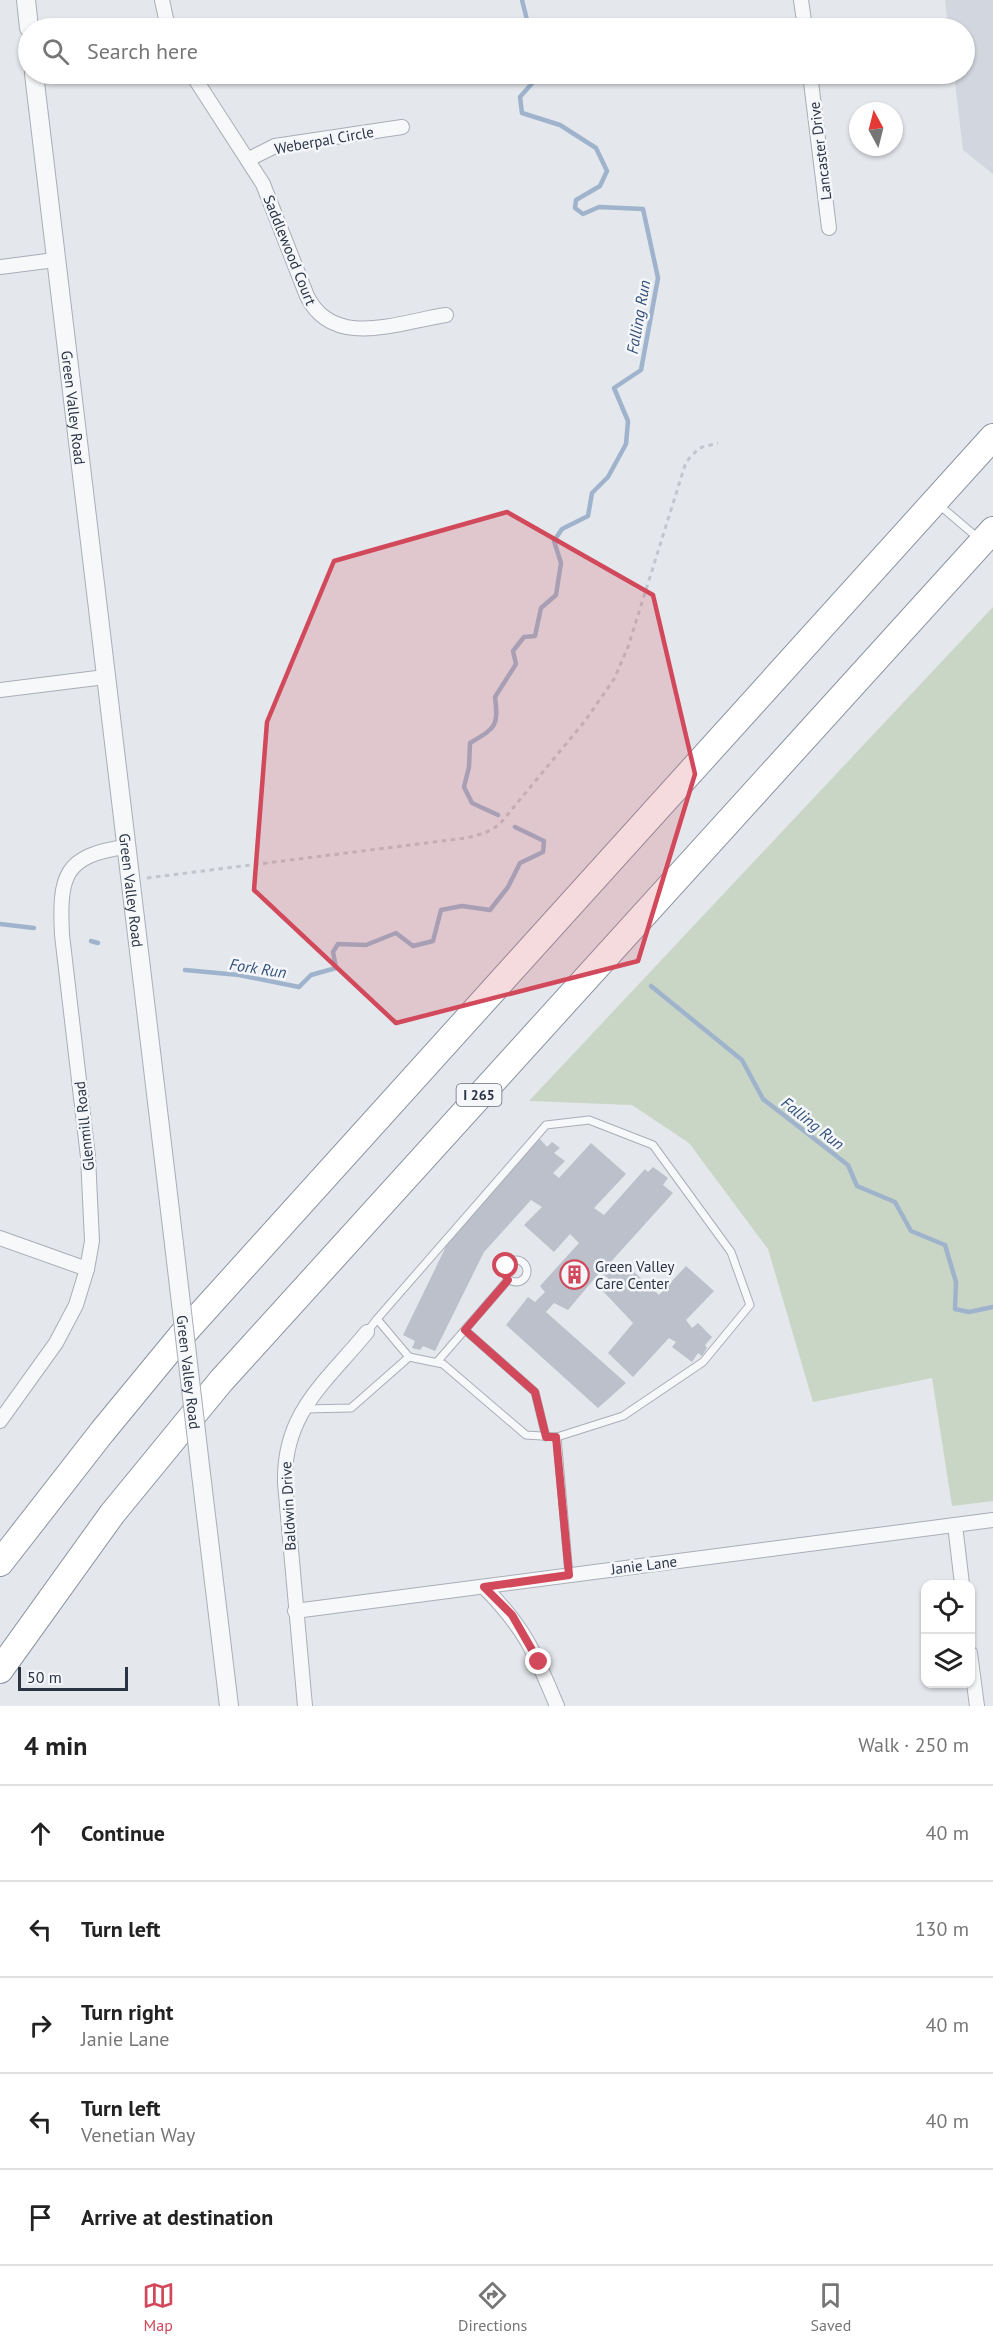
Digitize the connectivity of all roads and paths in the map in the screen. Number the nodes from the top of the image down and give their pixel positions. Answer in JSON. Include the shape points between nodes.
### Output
{"nodes":[{"id":1,"x":26,"y":0,"type":"edge"},
{"id":2,"x":162,"y":0,"type":"edge"},
{"id":3,"x":801,"y":0,"type":"edge"},
{"id":4,"x":28,"y":18,"type":"edge"},
{"id":5,"x":166,"y":18,"type":"edge"},
{"id":6,"x":804,"y":18,"type":"edge"},
{"id":7,"x":35,"y":84,"type":"edge"},
{"id":8,"x":199,"y":84,"type":"edge"},
{"id":9,"x":811,"y":84,"type":"edge"},
{"id":10,"x":402,"y":126,"type":"dead end"},
{"id":11,"x":249,"y":159,"type":"junction"},
{"id":12,"x":829,"y":228,"type":"dead end"},
{"id":13,"x":56,"y":260,"type":"junction"},
{"id":14,"x":0,"y":267,"type":"edge"},
{"id":15,"x":446,"y":315,"type":"dead end"},
{"id":16,"x":993,"y":437,"type":"edge"},
{"id":17,"x":718,"y":443,"type":"dead end"},
{"id":18,"x":935,"y":501,"type":"junction"},
{"id":19,"x":988,"y":535,"type":"edge"},
{"id":20,"x":105,"y":677,"type":"junction"},
{"id":21,"x":0,"y":690,"type":"edge"},
{"id":22,"x":126,"y":847,"type":"junction"},
{"id":23,"x":130,"y":880,"type":"junction"},
{"id":24,"x":0,"y":1238,"type":"edge"},
{"id":25,"x":87,"y":1269,"type":"junction"},
{"id":26,"x":508,"y":1280,"type":"dead end"},
{"id":27,"x":378,"y":1319,"type":"junction"},
{"id":28,"x":465,"y":1330,"type":"junction"},
{"id":29,"x":367,"y":1332,"type":"joint"},
{"id":30,"x":409,"y":1357,"type":"junction"},
{"id":31,"x":437,"y":1362,"type":"junction"},
{"id":32,"x":302,"y":1409,"type":"junction"},
{"id":33,"x":0,"y":1421,"type":"edge"},
{"id":34,"x":546,"y":1437,"type":"junction"},
{"id":35,"x":556,"y":1437,"type":"junction"},
{"id":36,"x":993,"y":1520,"type":"edge"},
{"id":37,"x":955,"y":1525,"type":"junction"},
{"id":38,"x":0,"y":1563,"type":"edge"},
{"id":39,"x":569,"y":1575,"type":"junction"},
{"id":40,"x":962,"y":1580,"type":"edge"},
{"id":41,"x":484,"y":1587,"type":"junction"},
{"id":42,"x":296,"y":1611,"type":"junction"},
{"id":43,"x":0,"y":1670,"type":"edge"},
{"id":44,"x":975,"y":1688,"type":"edge"},
{"id":45,"x":229,"y":1706,"type":"edge"},
{"id":46,"x":305,"y":1706,"type":"edge"},
{"id":47,"x":557,"y":1706,"type":"edge"},
{"id":48,"x":977,"y":1706,"type":"edge"}],
"edges":[{"from":1,"to":4,"type":"street"},
{"from":2,"to":5,"type":"street"},
{"from":3,"to":6,"type":"street"},
{"from":7,"to":13,"type":"street","name":"Green Valley Road"},
{"from":8,"to":11,"type":"street","name":"Saddlewood Court"},
{"from":9,"to":12,"type":"street","name":"Lancaster Drive"},
{"from":10,"to":11,"type":"street","name":"Weberpal Circle","via":[[275,146]]},
{"from":11,"to":15,"type":"street","name":"Saddlewood Court","via":[[275,209],[313,309],[323,319],[357,330]]},
{"from":13,"to":14,"type":"street"},
{"from":13,"to":20,"type":"street","name":"Green Valley Road"},
{"from":16,"to":18,"type":"highway"},
{"from":17,"to":23,"type":"path","via":[[699,448],[686,462],[628,647],[614,679],[585,721],[498,825],[466,838]]},
{"from":18,"to":19,"type":"lane"},
{"from":18,"to":38,"type":"highway","via":[[181,1336]]},
{"from":19,"to":43,"type":"highway","number":"I 265","via":[[220,1381],[112,1514]]},
{"from":20,"to":21,"type":"street"},
{"from":20,"to":22,"type":"street","name":"Green Valley Road"},
{"from":22,"to":23,"type":"street","name":"Green Valley Road"},
{"from":22,"to":25,"type":"street","name":"Glenmill Road","via":[[98,851],[82,859],[72,868],[62,896],[62,935],[92,1208]]},
{"from":23,"to":45,"type":"street","name":"Green Valley Road","bridge":true},
{"from":24,"to":25,"type":"street"},
{"from":25,"to":33,"type":"street","name":"Glenmill Road","via":[[76,1305],[56,1343]]},
{"from":26,"to":28,"type":"lane"},
{"from":27,"to":29,"type":"lane"},
{"from":27,"to":30,"type":"lane"},
{"from":27,"to":35,"type":"lane","via":[[546,1125],[589,1120],[653,1145],[731,1252],[750,1305],[704,1362],[623,1416]]},
{"from":28,"to":31,"type":"lane"},
{"from":28,"to":34,"type":"lane","via":[[535,1392]]},
{"from":29,"to":32,"type":"street","name":"Baldwin Drive"},
{"from":30,"to":31,"type":"lane"},
{"from":30,"to":32,"type":"lane","via":[[351,1408]]},
{"from":31,"to":34,"type":"lane","via":[[526,1435]]},
{"from":32,"to":42,"type":"street","name":"Baldwin Drive","via":[[290,1435],[284,1467]]},
{"from":34,"to":35,"type":"lane"},
{"from":35,"to":39,"type":"lane"},
{"from":36,"to":37,"type":"street","name":"Janie Lane"},
{"from":37,"to":39,"type":"street","name":"Janie Lane"},
{"from":37,"to":40,"type":"street"},
{"from":39,"to":41,"type":"street","name":"Janie Lane"},
{"from":41,"to":42,"type":"street","name":"Janie Lane"},
{"from":41,"to":47,"type":"street","via":[[512,1615],[526,1636]]},
{"from":42,"to":46,"type":"street","name":"Baldwin Drive"},
{"from":44,"to":48,"type":"street"}]}
